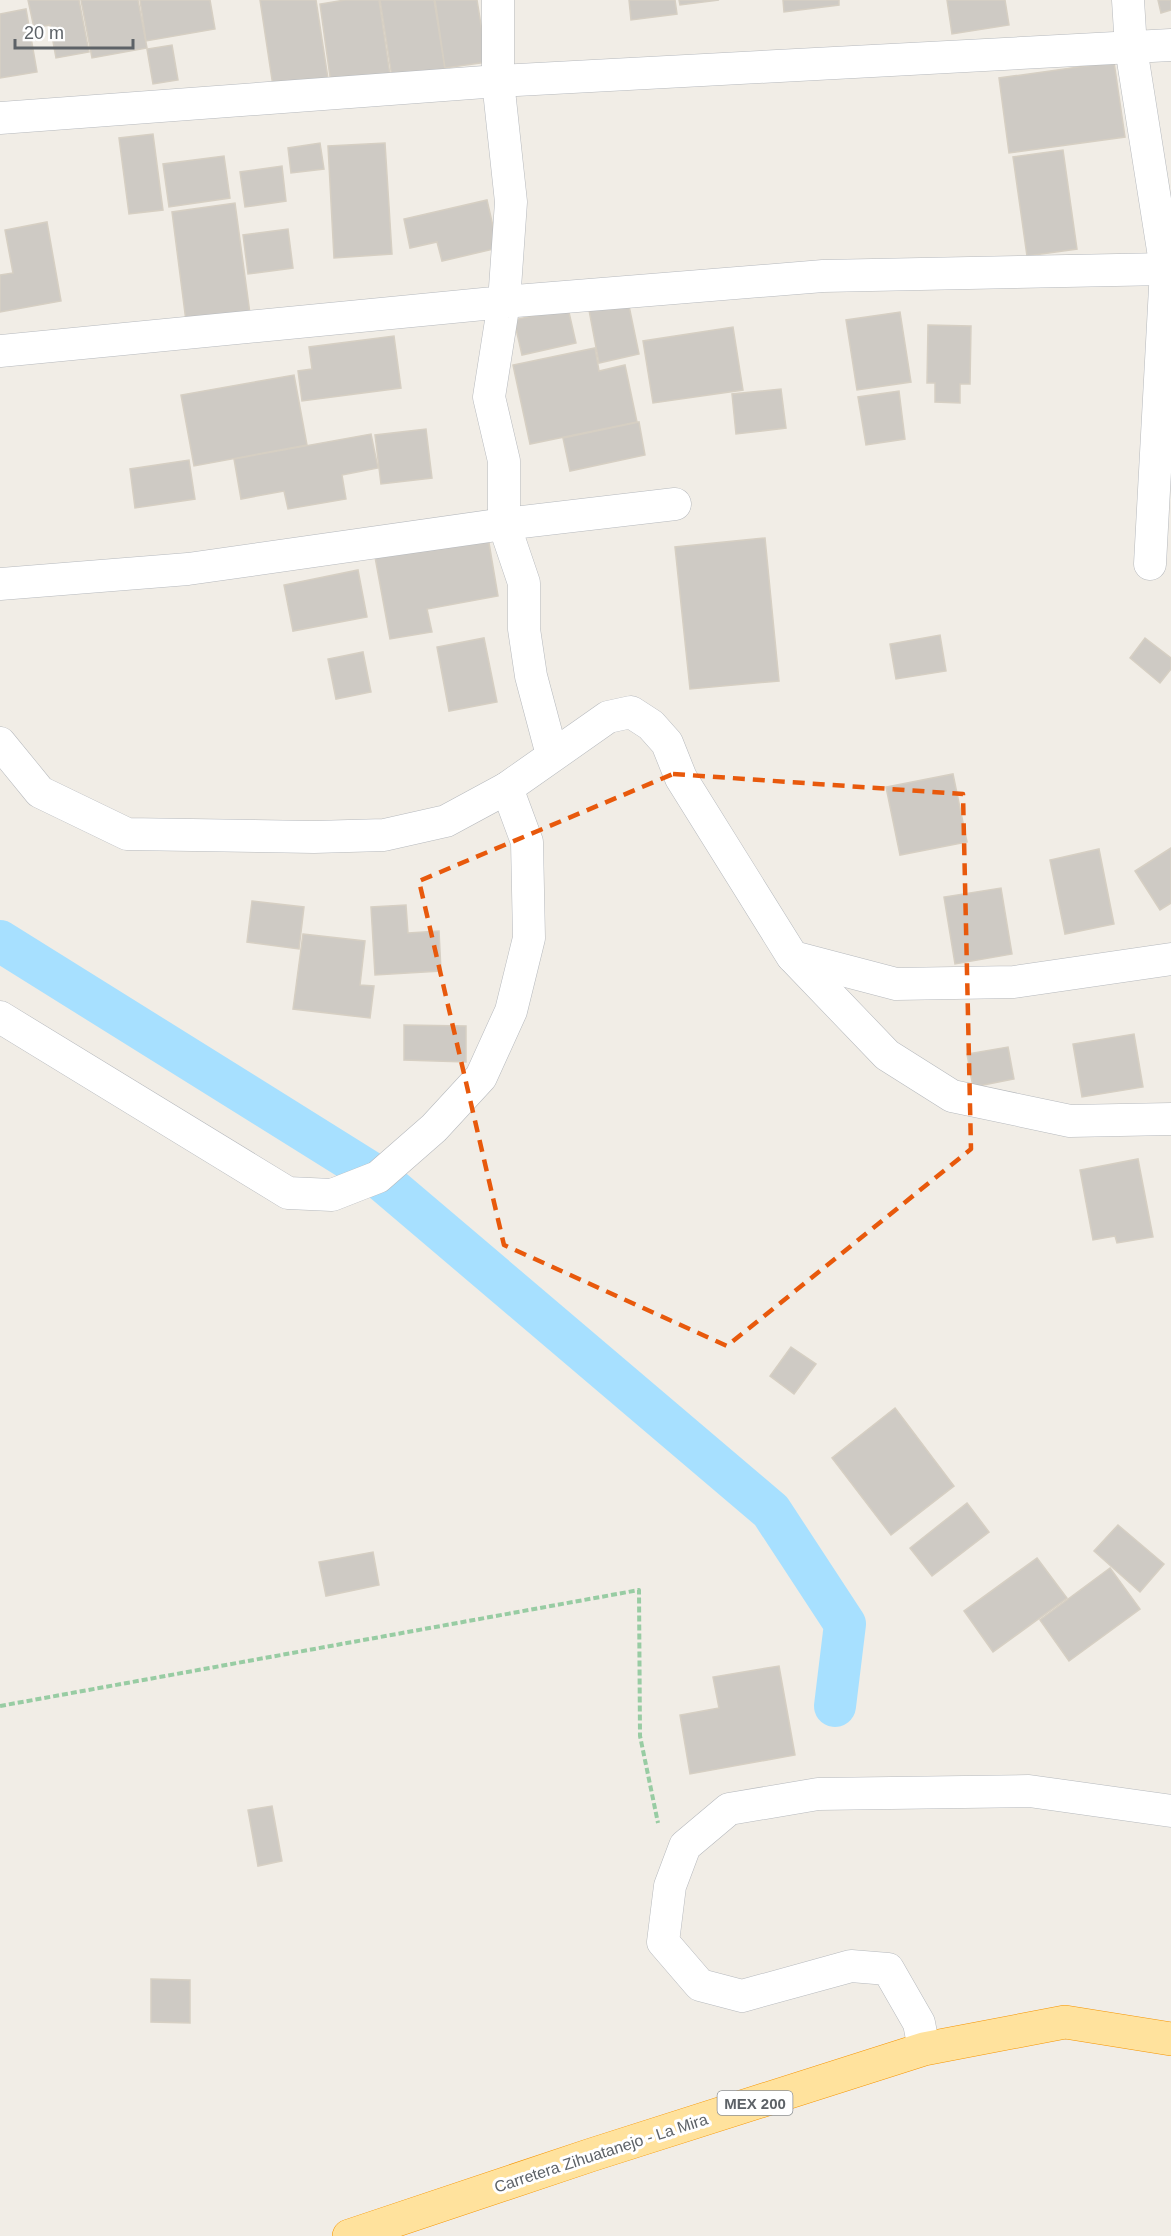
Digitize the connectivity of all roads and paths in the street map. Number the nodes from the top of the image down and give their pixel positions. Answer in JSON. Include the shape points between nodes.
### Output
{"nodes":[{"id":1,"x":498,"y":0,"type":"edge"},
{"id":2,"x":1128,"y":0,"type":"edge"},
{"id":3,"x":1171,"y":45,"type":"edge"},
{"id":4,"x":1131,"y":48,"type":"junction"},
{"id":5,"x":498,"y":81,"type":"junction"},
{"id":6,"x":0,"y":117,"type":"edge"},
{"id":7,"x":1166,"y":269,"type":"junction"},
{"id":8,"x":504,"y":302,"type":"junction"},
{"id":9,"x":0,"y":351,"type":"edge"},
{"id":10,"x":675,"y":504,"type":"dead end"},
{"id":11,"x":504,"y":524,"type":"junction"},
{"id":12,"x":1150,"y":564,"type":"dead end"},
{"id":13,"x":0,"y":584,"type":"edge"},
{"id":14,"x":0,"y":743,"type":"edge"},
{"id":15,"x":552,"y":755,"type":"junction"},
{"id":16,"x":507,"y":788,"type":"junction"},
{"id":17,"x":792,"y":957,"type":"junction"},
{"id":18,"x":1171,"y":959,"type":"edge"},
{"id":19,"x":0,"y":1017,"type":"edge"},
{"id":20,"x":1171,"y":1119,"type":"edge"},
{"id":21,"x":0,"y":1706,"type":"edge"},
{"id":22,"x":1171,"y":1811,"type":"edge"},
{"id":23,"x":659,"y":1828,"type":"dead end"},
{"id":24,"x":1171,"y":2039,"type":"edge"},
{"id":25,"x":924,"y":2049,"type":"junction"},
{"id":26,"x":349,"y":2236,"type":"edge"}],
"edges":[{"from":1,"to":5,"type":"street"},
{"from":2,"to":4,"type":"street"},
{"from":3,"to":4,"type":"street"},
{"from":4,"to":5,"type":"street"},
{"from":4,"to":7,"type":"street"},
{"from":5,"to":6,"type":"street"},
{"from":5,"to":8,"type":"street","via":[[511,202]]},
{"from":7,"to":8,"type":"street","via":[[823,276]]},
{"from":7,"to":12,"type":"street"},
{"from":8,"to":9,"type":"street"},
{"from":8,"to":11,"type":"street","via":[[489,397],[504,461]]},
{"from":10,"to":11,"type":"street"},
{"from":11,"to":13,"type":"street","via":[[188,568]]},
{"from":11,"to":15,"type":"street","via":[[524,583],[524,629],[531,676]]},
{"from":14,"to":16,"type":"street","via":[[40,792],[127,834],[384,835],[446,821]]},
{"from":15,"to":16,"type":"street"},
{"from":15,"to":17,"type":"street","via":[[608,717],[631,712],[651,725],[668,743],[681,778]]},
{"from":16,"to":19,"type":"street","via":[[527,842],[529,926],[511,1011],[481,1077],[434,1128],[378,1176],[332,1195],[288,1193]]},
{"from":17,"to":18,"type":"street","via":[[896,984],[1014,982]]},
{"from":17,"to":20,"type":"street","via":[[887,1055],[952,1096],[1070,1121]]},
{"from":21,"to":23,"type":"path","via":[[639,1590],[640,1736]]},
{"from":22,"to":25,"type":"street","via":[[1029,1791],[818,1794],[729,1809],[685,1846],[670,1886],[663,1942],[700,1985],[742,1996],[851,1966],[888,1969],[919,2023]]},
{"from":24,"to":25,"type":"highway","name":"Carretera Zihuatanejo - La Mira","number":"MEX 200","via":[[1065,2022]]},
{"from":25,"to":26,"type":"highway","name":"Carretera Zihuatanejo - La Mira","number":"MEX 200"}]}
